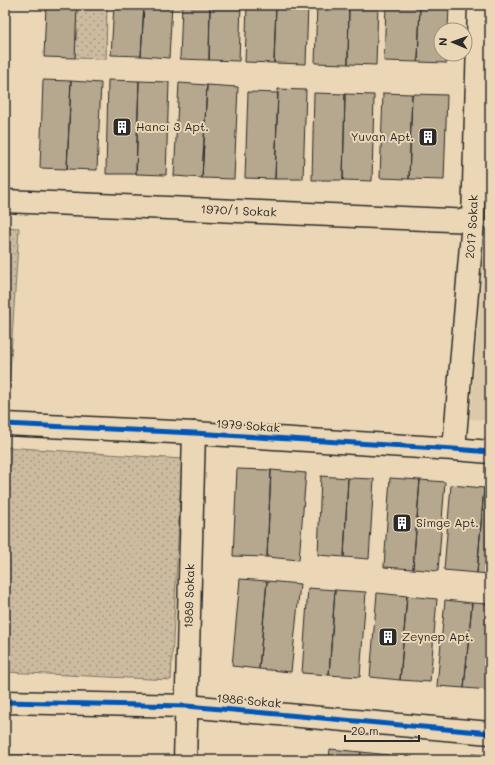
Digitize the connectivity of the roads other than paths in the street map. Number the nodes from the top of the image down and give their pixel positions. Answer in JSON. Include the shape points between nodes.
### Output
{"nodes":[{"id":1,"x":479,"y":5,"type":"edge"},
{"id":2,"x":5,"y":202,"type":"edge"},
{"id":3,"x":472,"y":221,"type":"junction"},
{"id":4,"x":5,"y":424,"type":"edge"},
{"id":5,"x":194,"y":433,"type":"junction"},
{"id":6,"x":454,"y":449,"type":"junction"},
{"id":7,"x":490,"y":452,"type":"edge"},
{"id":8,"x":5,"y":702,"type":"edge"},
{"id":9,"x":187,"y":706,"type":"junction"},
{"id":10,"x":490,"y":733,"type":"edge"},
{"id":11,"x":185,"y":760,"type":"edge"}],
"edges":[{"from":1,"to":3,"type":"street","name":"2017 Sokak"},
{"from":2,"to":3,"type":"street","name":"1970/1 Sokak"},
{"from":3,"to":6,"type":"street","name":"2017 Sokak"},
{"from":4,"to":5,"type":"street","name":"1979 Sokak"},
{"from":5,"to":6,"type":"street","name":"1979 Sokak"},
{"from":5,"to":9,"type":"street","name":"1989 Sokak"},
{"from":6,"to":7,"type":"street","name":"1979 Sokak"},
{"from":8,"to":9,"type":"street","name":"1986 Sokak"},
{"from":9,"to":10,"type":"street","name":"1986 Sokak"},
{"from":9,"to":11,"type":"street","name":"1989 Sokak"}]}
